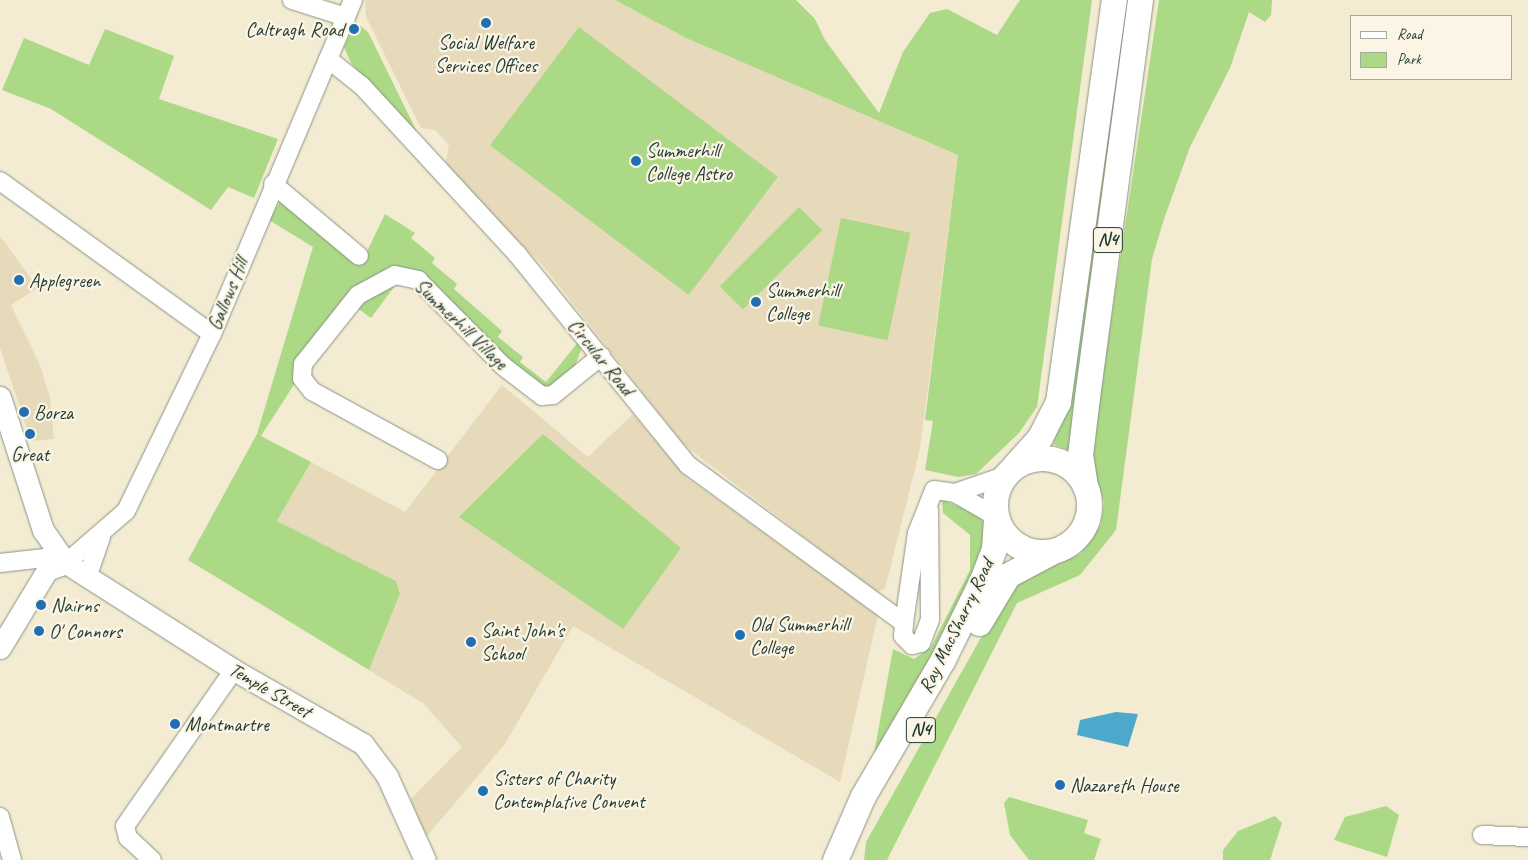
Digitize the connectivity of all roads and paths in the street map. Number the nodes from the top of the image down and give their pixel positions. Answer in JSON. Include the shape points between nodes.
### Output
{"nodes":[{"id":1,"x":292,"y":0,"type":"edge"},
{"id":2,"x":353,"y":0,"type":"edge"},
{"id":3,"x":1105,"y":0,"type":"edge"},
{"id":4,"x":1114,"y":0,"type":"edge"},
{"id":5,"x":1140,"y":0,"type":"edge"},
{"id":6,"x":1148,"y":0,"type":"edge"},
{"id":7,"x":346,"y":17,"type":"junction"},
{"id":8,"x":328,"y":59,"type":"junction"},
{"id":9,"x":1129,"y":83,"type":"junction"},
{"id":10,"x":1102,"y":97,"type":"junction"},
{"id":11,"x":0,"y":181,"type":"edge"},
{"id":12,"x":273,"y":184,"type":"junction"},
{"id":13,"x":359,"y":256,"type":"dead end"},
{"id":14,"x":212,"y":334,"type":"junction"},
{"id":15,"x":601,"y":356,"type":"junction"},
{"id":16,"x":0,"y":397,"type":"edge"},
{"id":17,"x":438,"y":460,"type":"dead end"},
{"id":18,"x":1009,"y":471,"type":"junction"},
{"id":19,"x":1085,"y":486,"type":"junction"},
{"id":20,"x":955,"y":493,"type":"junction"},
{"id":21,"x":929,"y":510,"type":"junction"},
{"id":22,"x":996,"y":518,"type":"junction"},
{"id":23,"x":102,"y":534,"type":"junction"},
{"id":24,"x":1051,"y":552,"type":"junction"},
{"id":25,"x":0,"y":563,"type":"edge"},
{"id":26,"x":66,"y":563,"type":"junction"},
{"id":27,"x":87,"y":578,"type":"junction"},
{"id":28,"x":904,"y":623,"type":"junction"},
{"id":29,"x":0,"y":648,"type":"edge"},
{"id":30,"x":234,"y":670,"type":"junction"},
{"id":31,"x":0,"y":817,"type":"edge"},
{"id":32,"x":1482,"y":835,"type":"dead end"},
{"id":33,"x":1528,"y":837,"type":"edge"},
{"id":34,"x":12,"y":860,"type":"edge"},
{"id":35,"x":152,"y":860,"type":"edge"},
{"id":36,"x":426,"y":860,"type":"edge"},
{"id":37,"x":835,"y":860,"type":"edge"},
{"id":38,"x":851,"y":860,"type":"edge"}],
"edges":[{"from":1,"to":7,"type":"street"},
{"from":2,"to":7,"type":"street","name":"Gallows Hill"},
{"from":3,"to":10,"type":"highway","number":"N4"},
{"from":4,"to":10,"type":"highway","number":"N4"},
{"from":5,"to":9,"type":"highway","number":"N4"},
{"from":6,"to":9,"type":"highway","number":"N4"},
{"from":7,"to":8,"type":"street","name":"Gallows Hill"},
{"from":8,"to":12,"type":"street","name":"Gallows Hill"},
{"from":8,"to":15,"type":"street","name":"Circular Road","via":[[362,86],[517,254]]},
{"from":9,"to":19,"type":"highway","number":"N4","via":[[1081,445]]},
{"from":10,"to":18,"type":"highway","number":"N4","via":[[1058,402],[1040,437]]},
{"from":11,"to":14,"type":"street"},
{"from":12,"to":13,"type":"street"},
{"from":12,"to":14,"type":"street","name":"Gallows Hill"},
{"from":14,"to":23,"type":"street","name":"Gallows Hill","via":[[136,495],[126,511]]},
{"from":15,"to":17,"type":"street","name":"Summerhill Village","via":[[553,395],[542,396],[503,366],[418,280],[395,274],[358,295],[302,364],[302,378],[312,390]]},
{"from":15,"to":28,"type":"street","name":"Circular Road","via":[[688,464]]},
{"from":16,"to":26,"type":"main road","name":"Temple Street","via":[[43,530]]},
{"from":18,"to":19,"type":"highway","via":[[1034,459],[1054,459],[1072,470]]},
{"from":18,"to":20,"type":"street"},
{"from":18,"to":22,"type":"highway","number":"N4","via":[[995,495]]},
{"from":19,"to":24,"type":"highway","number":"N4","via":[[1089,514],[1084,527],[1076,539]]},
{"from":20,"to":21,"type":"street","via":[[934,490]]},
{"from":20,"to":22,"type":"street"},
{"from":21,"to":28,"type":"street","via":[[917,533]]},
{"from":21,"to":28,"type":"street","via":[[930,614],[921,643],[912,645],[905,640]]},
{"from":22,"to":24,"type":"highway","via":[[1018,546]]},
{"from":22,"to":37,"type":"highway","name":"Ray MacSharry Road","number":"N4","via":[[994,548],[982,580],[942,661],[863,796]]},
{"from":23,"to":26,"type":"street","name":"Gallows Hill"},
{"from":23,"to":27,"type":"street"},
{"from":24,"to":38,"type":"highway","name":"Ray MacSharry Road","number":"N4","via":[[1008,575],[990,599]]},
{"from":25,"to":26,"type":"street","via":[[44,558]]},
{"from":26,"to":27,"type":"main road","name":"Temple Street"},
{"from":26,"to":29,"type":"main road","via":[[47,570]]},
{"from":27,"to":30,"type":"main road","name":"Temple Street"},
{"from":30,"to":35,"type":"street","via":[[125,826],[128,838]]},
{"from":30,"to":36,"type":"main road","name":"Temple Street","via":[[363,744],[387,776]]},
{"from":31,"to":34,"type":"street"},
{"from":32,"to":33,"type":"street"}]}
